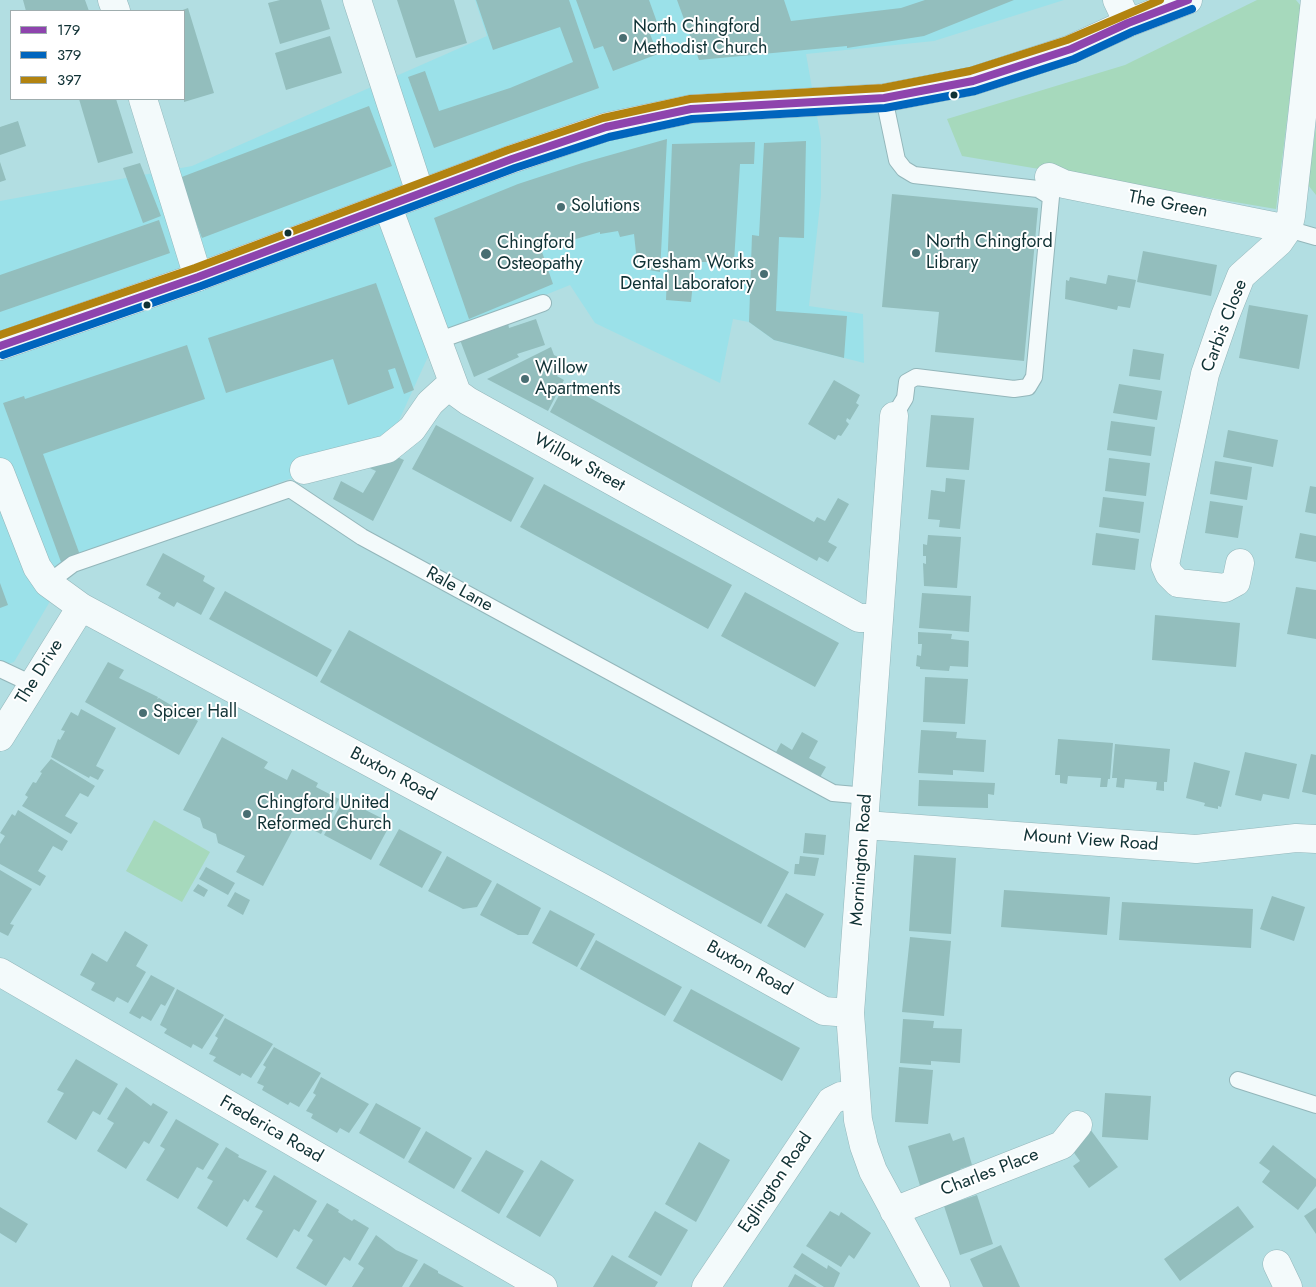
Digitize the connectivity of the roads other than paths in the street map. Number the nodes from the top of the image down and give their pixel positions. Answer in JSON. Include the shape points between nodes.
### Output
{"nodes":[{"id":1,"x":356,"y":0,"type":"edge"},
{"id":2,"x":1188,"y":0,"type":"edge"},
{"id":3,"x":1315,"y":0,"type":"edge"},
{"id":4,"x":1122,"y":12,"type":"edge"},
{"id":5,"x":884,"y":98,"type":"junction"},
{"id":6,"x":143,"y":100,"type":"edge"},
{"id":7,"x":1049,"y":176,"type":"dead end"},
{"id":8,"x":420,"y":193,"type":"junction"},
{"id":9,"x":388,"y":207,"type":"junction"},
{"id":10,"x":1288,"y":229,"type":"junction"},
{"id":11,"x":1316,"y":237,"type":"edge"},
{"id":12,"x":198,"y":277,"type":"junction"},
{"id":13,"x":543,"y":303,"type":"dead end"},
{"id":14,"x":437,"y":341,"type":"junction"},
{"id":15,"x":0,"y":346,"type":"edge"},
{"id":16,"x":452,"y":383,"type":"junction"},
{"id":17,"x":894,"y":416,"type":"joint"},
{"id":18,"x":304,"y":470,"type":"dead end"},
{"id":19,"x":0,"y":472,"type":"edge"},
{"id":20,"x":1240,"y":563,"type":"dead end"},
{"id":21,"x":48,"y":583,"type":"junction"},
{"id":22,"x":81,"y":607,"type":"junction"},
{"id":23,"x":877,"y":618,"type":"junction"},
{"id":24,"x":0,"y":670,"type":"edge"},
{"id":25,"x":32,"y":684,"type":"junction"},
{"id":26,"x":0,"y":737,"type":"edge"},
{"id":27,"x":867,"y":796,"type":"junction"},
{"id":28,"x":865,"y":825,"type":"junction"},
{"id":29,"x":1316,"y":839,"type":"edge"},
{"id":30,"x":0,"y":972,"type":"edge"},
{"id":31,"x":850,"y":1013,"type":"junction"},
{"id":32,"x":1238,"y":1080,"type":"dead end"},
{"id":33,"x":856,"y":1097,"type":"junction"},
{"id":34,"x":1316,"y":1105,"type":"edge"},
{"id":35,"x":1078,"y":1125,"type":"dead end"},
{"id":36,"x":894,"y":1211,"type":"junction"},
{"id":37,"x":542,"y":1287,"type":"edge"},
{"id":38,"x":706,"y":1287,"type":"edge"},
{"id":39,"x":936,"y":1287,"type":"edge"}],
"edges":[{"from":1,"to":8,"type":"street"},
{"from":2,"to":4,"type":"street"},
{"from":3,"to":10,"type":"street","name":"Carbis Close"},
{"from":4,"to":5,"type":"street","via":[[1072,49],[973,81]]},
{"from":5,"to":8,"type":"street","via":[[668,112],[606,127]]},
{"from":5,"to":17,"type":"lane","via":[[897,160],[914,175],[1038,189],[1050,196],[1034,377],[1028,387],[1014,389],[916,377],[907,382],[905,398]]},
{"from":6,"to":12,"type":"street"},
{"from":7,"to":10,"type":"street","name":"The Green","via":[[1064,184]]},
{"from":8,"to":9,"type":"street"},
{"from":9,"to":12,"type":"street"},
{"from":9,"to":14,"type":"street","name":"Willow Street"},
{"from":10,"to":11,"type":"lane"},
{"from":10,"to":20,"type":"street","name":"Carbis Close","via":[[1279,242],[1241,276],[1225,316],[1205,374],[1165,565],[1168,574],[1178,583],[1225,588],[1236,582]]},
{"from":12,"to":15,"type":"street"},
{"from":13,"to":14,"type":"lane"},
{"from":14,"to":16,"type":"street","name":"Willow Street"},
{"from":16,"to":18,"type":"street","via":[[430,403],[412,429],[387,448]]},
{"from":16,"to":23,"type":"street","name":"Willow Street","via":[[457,393],[468,401],[858,618]]},
{"from":17,"to":23,"type":"street","name":"Mornington Road"},
{"from":19,"to":21,"type":"street","name":"Buxton Road","via":[[37,567]]},
{"from":21,"to":22,"type":"street","name":"Buxton Road"},
{"from":21,"to":27,"type":"lane","name":"Rale Lane","via":[[73,564],[290,489],[362,537],[833,793]]},
{"from":22,"to":25,"type":"street","name":"The Drive"},
{"from":22,"to":31,"type":"street","name":"Buxton Road","via":[[592,882],[824,1011]]},
{"from":23,"to":27,"type":"street","name":"Mornington Road"},
{"from":24,"to":25,"type":"lane"},
{"from":25,"to":26,"type":"street","name":"The Drive"},
{"from":27,"to":28,"type":"street","name":"Mornington Road"},
{"from":28,"to":29,"type":"street","name":"Mount View Road","via":[[1196,849],[1296,838]]},
{"from":28,"to":31,"type":"street","name":"Mornington Road"},
{"from":30,"to":37,"type":"street","name":"Frederica Road"},
{"from":31,"to":33,"type":"street","name":"Mornington Road"},
{"from":32,"to":34,"type":"lane"},
{"from":33,"to":36,"type":"street","name":"Mornington Road","via":[[864,1146]]},
{"from":33,"to":38,"type":"street","name":"Eglington Road","via":[[841,1096],[831,1101]]},
{"from":35,"to":36,"type":"street","name":"Charles Place","via":[[1062,1146]]},
{"from":36,"to":39,"type":"street","name":"Mornington Road"}]}
